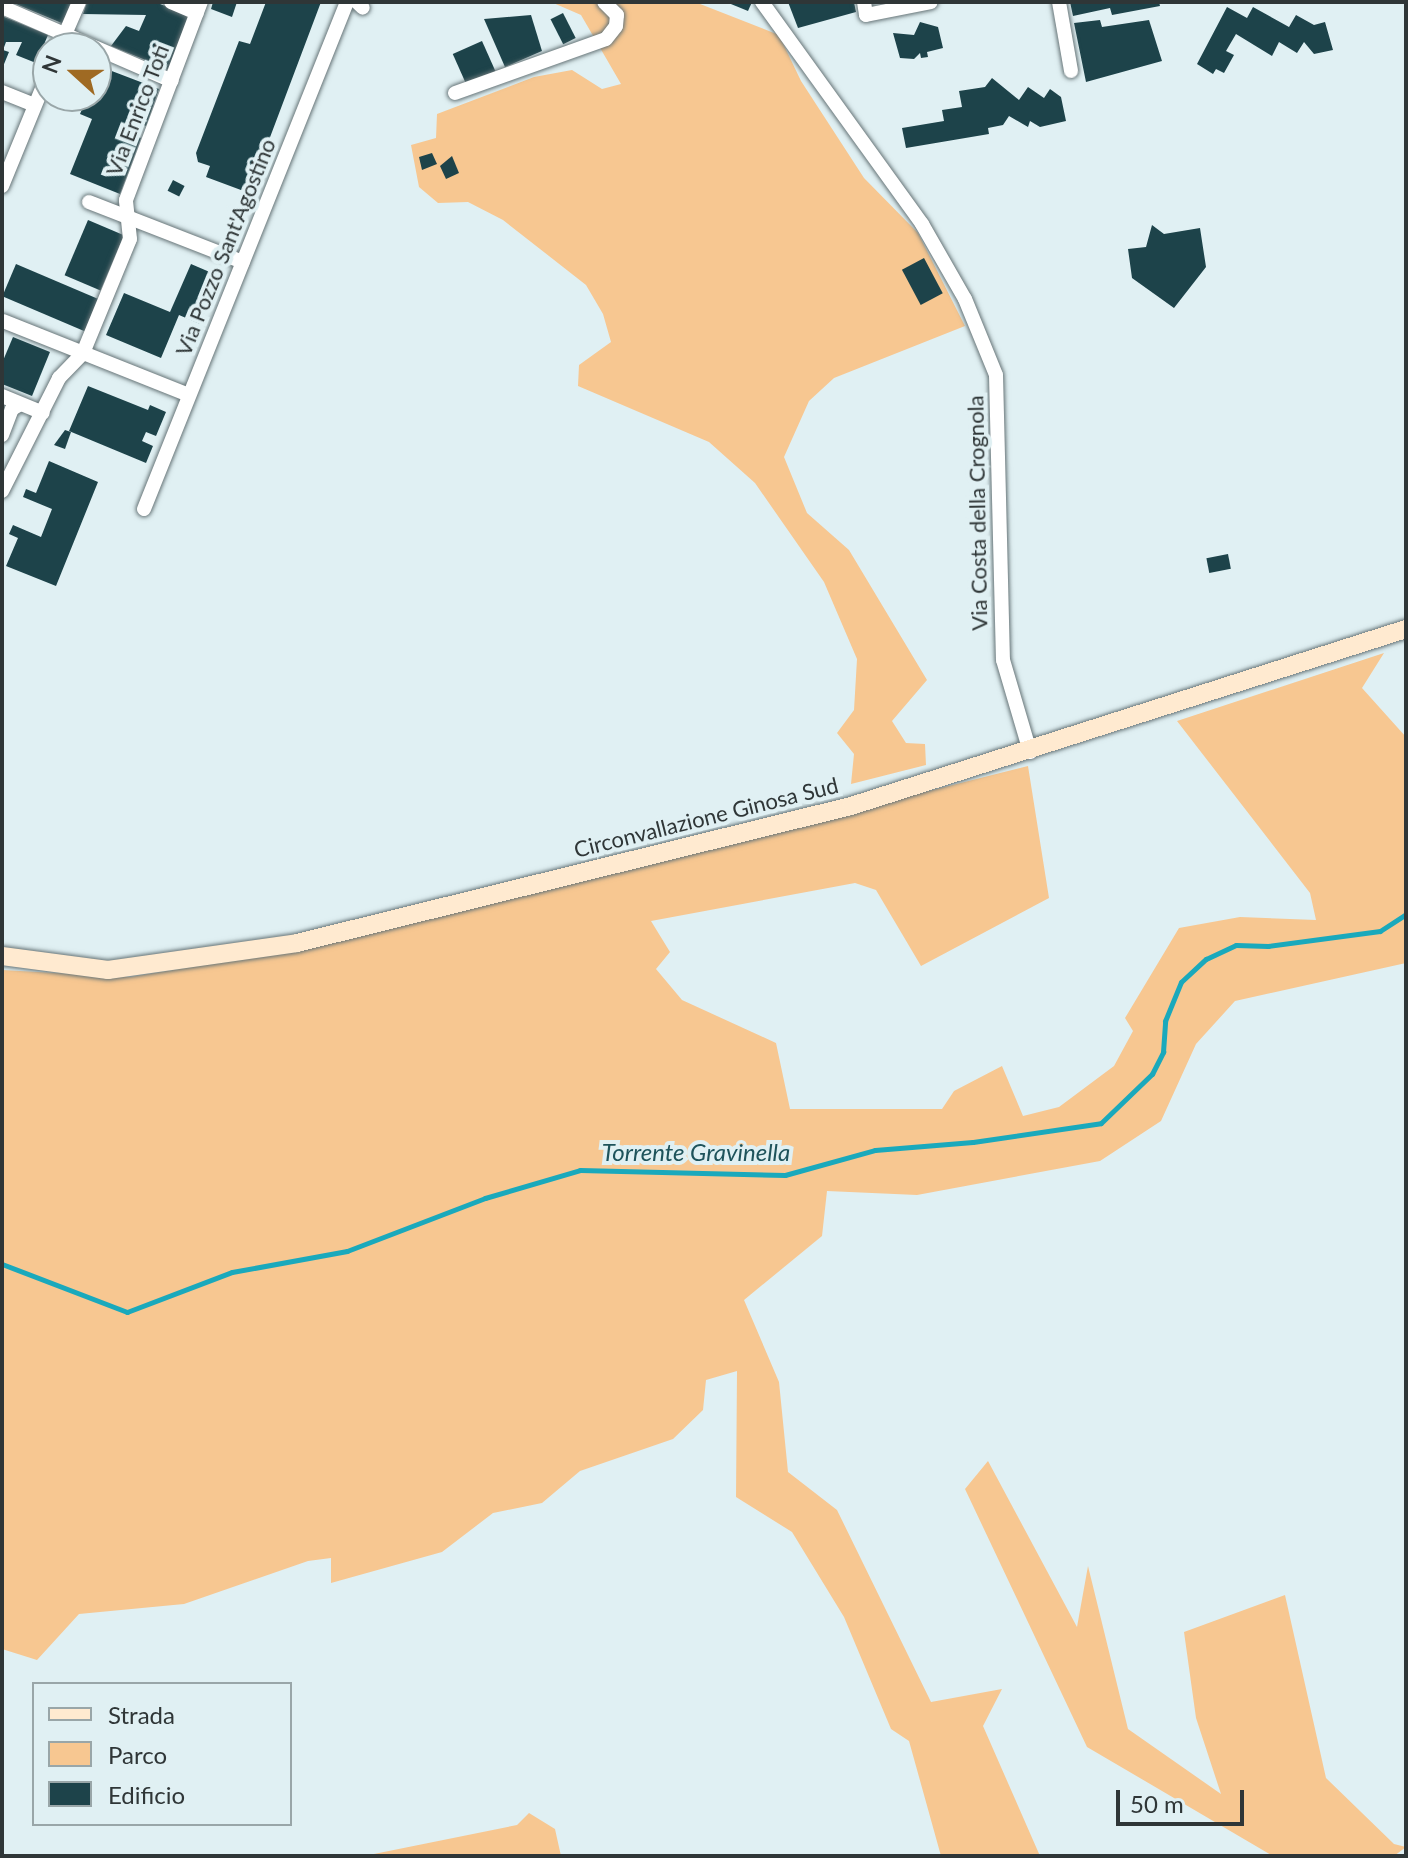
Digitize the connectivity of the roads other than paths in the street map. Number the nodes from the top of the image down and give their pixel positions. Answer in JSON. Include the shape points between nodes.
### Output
{"nodes":[{"id":1,"x":79,"y":2,"type":"edge"},
{"id":2,"x":171,"y":2,"type":"edge"},
{"id":3,"x":347,"y":2,"type":"edge"},
{"id":4,"x":604,"y":2,"type":"edge"},
{"id":5,"x":762,"y":2,"type":"edge"},
{"id":6,"x":931,"y":2,"type":"edge"},
{"id":7,"x":1059,"y":2,"type":"edge"},
{"id":8,"x":2,"y":7,"type":"edge"},
{"id":9,"x":199,"y":8,"type":"edge"},
{"id":10,"x":865,"y":8,"type":"edge"},
{"id":11,"x":46,"y":32,"type":"edge"},
{"id":12,"x":66,"y":32,"type":"edge"},
{"id":13,"x":112,"y":59,"type":"edge"},
{"id":14,"x":1071,"y":71,"type":"dead end"},
{"id":15,"x":172,"y":81,"type":"junction"},
{"id":16,"x":2,"y":92,"type":"edge"},
{"id":17,"x":455,"y":93,"type":"dead end"},
{"id":18,"x":32,"y":104,"type":"edge"},
{"id":19,"x":32,"y":112,"type":"edge"},
{"id":20,"x":3,"y":181,"type":"edge"},
{"id":21,"x":89,"y":202,"type":"dead end"},
{"id":22,"x":130,"y":219,"type":"junction"},
{"id":23,"x":243,"y":262,"type":"junction"},
{"id":24,"x":3,"y":321,"type":"edge"},
{"id":25,"x":83,"y":353,"type":"junction"},
{"id":26,"x":189,"y":395,"type":"junction"},
{"id":27,"x":2,"y":396,"type":"edge"},
{"id":28,"x":19,"y":405,"type":"junction"},
{"id":29,"x":43,"y":413,"type":"junction"},
{"id":30,"x":2,"y":435,"type":"edge"},
{"id":31,"x":2,"y":491,"type":"edge"},
{"id":32,"x":144,"y":509,"type":"dead end"},
{"id":33,"x":1406,"y":629,"type":"edge"},
{"id":34,"x":1030,"y":752,"type":"junction"},
{"id":35,"x":2,"y":956,"type":"edge"}],
"edges":[{"from":1,"to":12,"type":"street"},
{"from":2,"to":9,"type":"street"},
{"from":3,"to":23,"type":"street","name":"Via Pozzo Sant'Agostino"},
{"from":4,"to":17,"type":"street","via":[[617,15],[606,39]]},
{"from":5,"to":34,"type":"street","name":"Via Costa della Crognola","via":[[922,224],[965,299],[996,375],[1003,660]]},
{"from":6,"to":10,"type":"street"},
{"from":7,"to":14,"type":"street"},
{"from":8,"to":11,"type":"street"},
{"from":9,"to":15,"type":"street","name":"Via Enrico Toti"},
{"from":13,"to":15,"type":"street"},
{"from":15,"to":22,"type":"street","name":"Via Enrico Toti","via":[[126,200]]},
{"from":16,"to":18,"type":"street"},
{"from":19,"to":20,"type":"street"},
{"from":21,"to":22,"type":"street"},
{"from":22,"to":23,"type":"street"},
{"from":22,"to":25,"type":"street","name":"Via Enrico Toti","via":[[130,239]]},
{"from":23,"to":26,"type":"street","name":"Via Pozzo Sant'Agostino"},
{"from":24,"to":25,"type":"street"},
{"from":25,"to":26,"type":"street"},
{"from":25,"to":29,"type":"street","name":"Via Enrico Toti","via":[[59,378]]},
{"from":26,"to":32,"type":"street","name":"Via Pozzo Sant'Agostino"},
{"from":27,"to":28,"type":"street"},
{"from":28,"to":29,"type":"street"},
{"from":28,"to":30,"type":"street","via":[[12,409]]},
{"from":29,"to":31,"type":"street","name":"Via Enrico Toti"},
{"from":33,"to":34,"type":"main road","name":"Circonvallazione Ginosa Sud"},
{"from":34,"to":35,"type":"main road","name":"Circonvallazione Ginosa Sud","via":[[851,806],[297,943],[108,970]]}]}
